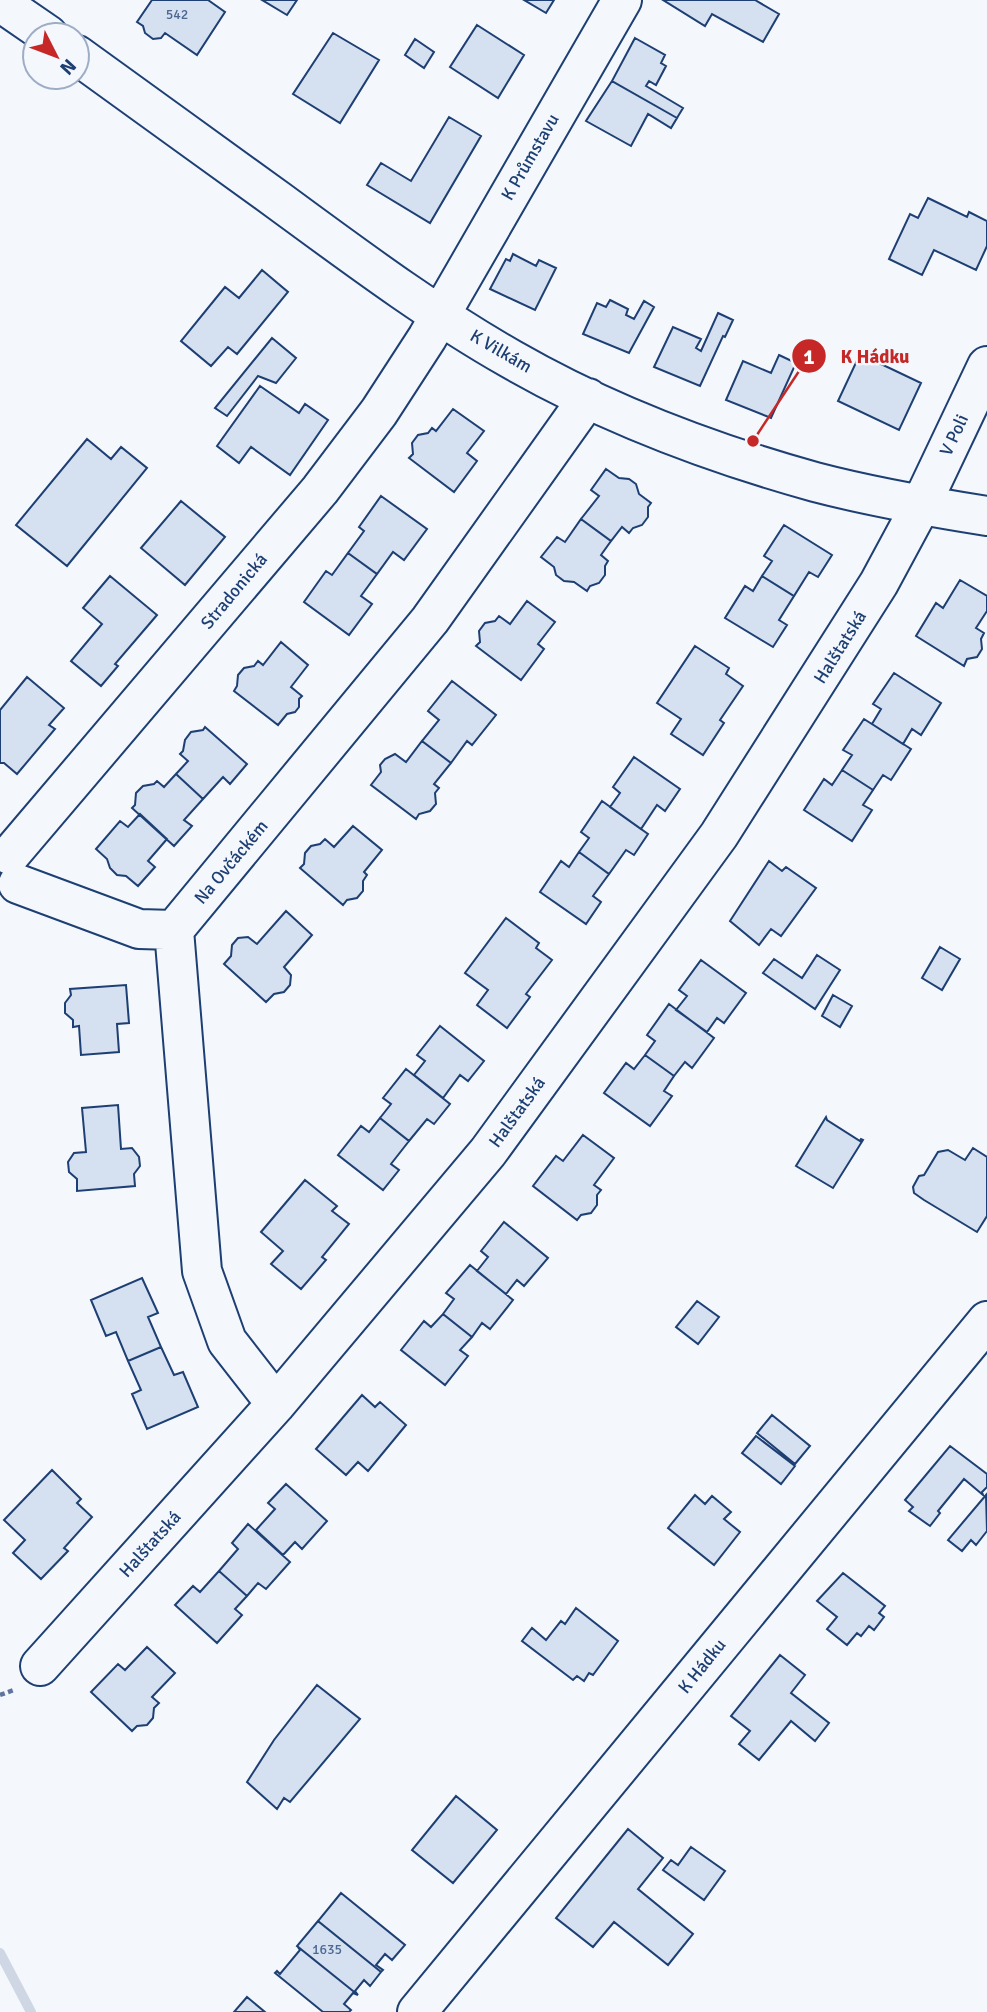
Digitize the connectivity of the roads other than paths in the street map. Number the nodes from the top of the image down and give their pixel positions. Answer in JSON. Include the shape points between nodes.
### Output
{"nodes":[{"id":1,"x":622,"y":0,"type":"edge"},
{"id":2,"x":0,"y":2,"type":"edge"},
{"id":3,"x":28,"y":21,"type":"edge"},
{"id":4,"x":91,"y":65,"type":"edge"},
{"id":5,"x":440,"y":315,"type":"junction"},
{"id":6,"x":987,"y":366,"type":"edge"},
{"id":7,"x":588,"y":398,"type":"junction"},
{"id":8,"x":921,"y":505,"type":"junction"},
{"id":9,"x":987,"y":516,"type":"edge"},
{"id":10,"x":174,"y":930,"type":"junction"},
{"id":11,"x":987,"y":1321,"type":"edge"},
{"id":12,"x":276,"y":1404,"type":"junction"},
{"id":13,"x":40,"y":1666,"type":"dead end"},
{"id":14,"x":418,"y":2012,"type":"edge"}],
"edges":[{"from":1,"to":5,"type":"street","name":"K Průmstavu"},
{"from":2,"to":3,"type":"street"},
{"from":4,"to":5,"type":"street","name":"K Vilkám"},
{"from":5,"to":7,"type":"street","name":"K Vilkám","via":[[512,360]]},
{"from":5,"to":10,"type":"street","name":"Stradonická","via":[[379,412],[320,490],[14,869],[139,929]]},
{"from":6,"to":8,"type":"street","name":"V Poli"},
{"from":7,"to":8,"type":"street","name":"K Vilkám","via":[[713,449],[816,482]]},
{"from":7,"to":10,"type":"street","name":"Na Ovčáckém","via":[[430,620]]},
{"from":8,"to":9,"type":"street","name":"K Vilkám"},
{"from":8,"to":12,"type":"street","name":"Halštatská","via":[[843,643],[719,835],[488,1152]]},
{"from":10,"to":12,"type":"street","via":[[202,1271],[227,1341]]},
{"from":11,"to":14,"type":"street","name":"K Hádku"},
{"from":12,"to":13,"type":"street","name":"Halštatská"}]}
